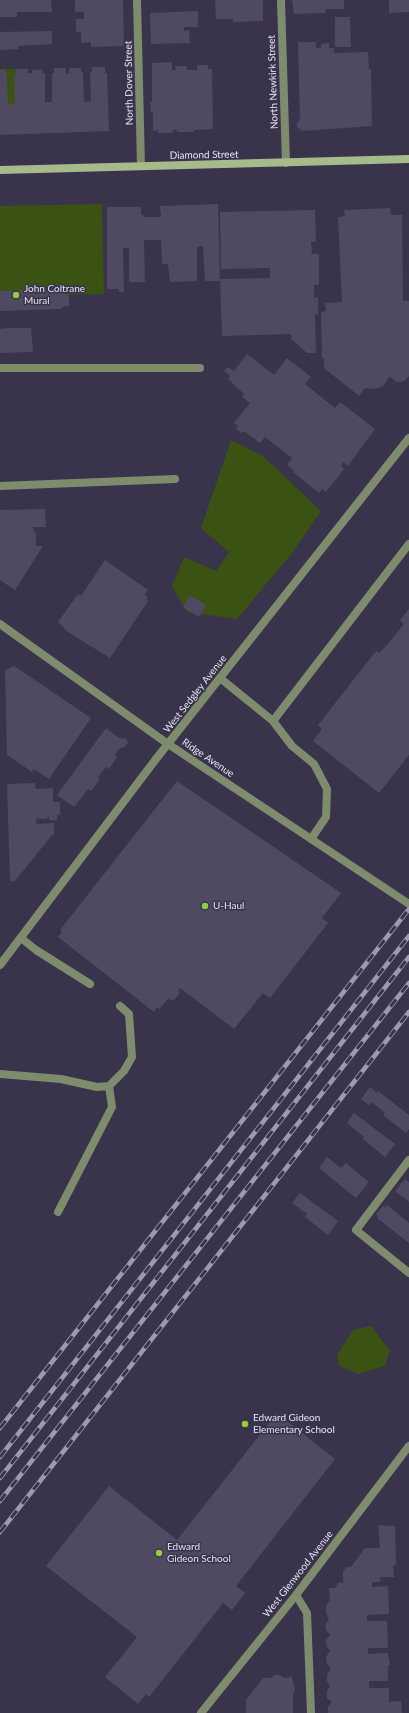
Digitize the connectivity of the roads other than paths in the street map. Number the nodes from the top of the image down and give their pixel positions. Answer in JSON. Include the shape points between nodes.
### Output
{"nodes":[{"id":1,"x":137,"y":0,"type":"edge"},
{"id":2,"x":281,"y":0,"type":"edge"},
{"id":3,"x":409,"y":159,"type":"edge"},
{"id":4,"x":286,"y":162,"type":"junction"},
{"id":5,"x":141,"y":166,"type":"junction"},
{"id":6,"x":0,"y":170,"type":"edge"},
{"id":7,"x":0,"y":368,"type":"edge"},
{"id":8,"x":200,"y":368,"type":"dead end"},
{"id":9,"x":409,"y":438,"type":"edge"},
{"id":10,"x":175,"y":478,"type":"dead end"},
{"id":11,"x":0,"y":486,"type":"edge"},
{"id":12,"x":409,"y":544,"type":"edge"},
{"id":13,"x":0,"y":624,"type":"edge"},
{"id":14,"x":220,"y":678,"type":"junction"},
{"id":15,"x":273,"y":721,"type":"junction"},
{"id":16,"x":168,"y":744,"type":"junction"},
{"id":17,"x":311,"y":839,"type":"junction"},
{"id":18,"x":409,"y":904,"type":"edge"},
{"id":19,"x":21,"y":938,"type":"junction"},
{"id":20,"x":0,"y":965,"type":"edge"},
{"id":21,"x":90,"y":984,"type":"dead end"},
{"id":22,"x":120,"y":1006,"type":"dead end"},
{"id":23,"x":0,"y":1074,"type":"edge"},
{"id":24,"x":108,"y":1086,"type":"junction"},
{"id":25,"x":409,"y":1160,"type":"edge"},
{"id":26,"x":58,"y":1212,"type":"dead end"},
{"id":27,"x":409,"y":1273,"type":"edge"},
{"id":28,"x":409,"y":1446,"type":"edge"},
{"id":29,"x":296,"y":1595,"type":"junction"},
{"id":30,"x":201,"y":1713,"type":"edge"},
{"id":31,"x":312,"y":1713,"type":"edge"}],
"edges":[{"from":1,"to":5,"type":"street","name":"North Dover Street"},
{"from":2,"to":4,"type":"street","name":"North Newkirk Street"},
{"from":3,"to":4,"type":"main road","name":"Diamond Street"},
{"from":4,"to":5,"type":"main road","name":"Diamond Street"},
{"from":5,"to":6,"type":"main road","name":"Diamond Street"},
{"from":7,"to":8,"type":"street"},
{"from":9,"to":14,"type":"street","name":"West Sedgley Avenue"},
{"from":10,"to":11,"type":"street"},
{"from":12,"to":15,"type":"street"},
{"from":13,"to":16,"type":"street","name":"Ridge Avenue"},
{"from":14,"to":15,"type":"street"},
{"from":14,"to":16,"type":"street","name":"West Sedgley Avenue"},
{"from":15,"to":17,"type":"street","via":[[292,746],[314,764],[327,789],[326,816]]},
{"from":16,"to":17,"type":"street","name":"Ridge Avenue"},
{"from":16,"to":19,"type":"street","name":"West Sedgley Avenue"},
{"from":17,"to":18,"type":"street","name":"Ridge Avenue"},
{"from":19,"to":20,"type":"street","name":"West Sedgley Avenue"},
{"from":19,"to":21,"type":"street"},
{"from":22,"to":24,"type":"street","via":[[129,1014],[132,1057],[124,1071]]},
{"from":23,"to":24,"type":"street","via":[[60,1079],[97,1087]]},
{"from":24,"to":26,"type":"street","via":[[112,1108]]},
{"from":25,"to":27,"type":"street","via":[[356,1230]]},
{"from":28,"to":29,"type":"street","name":"West Glenwood Avenue"},
{"from":29,"to":30,"type":"street","name":"West Glenwood Avenue"},
{"from":29,"to":31,"type":"street","via":[[307,1613]]}]}
